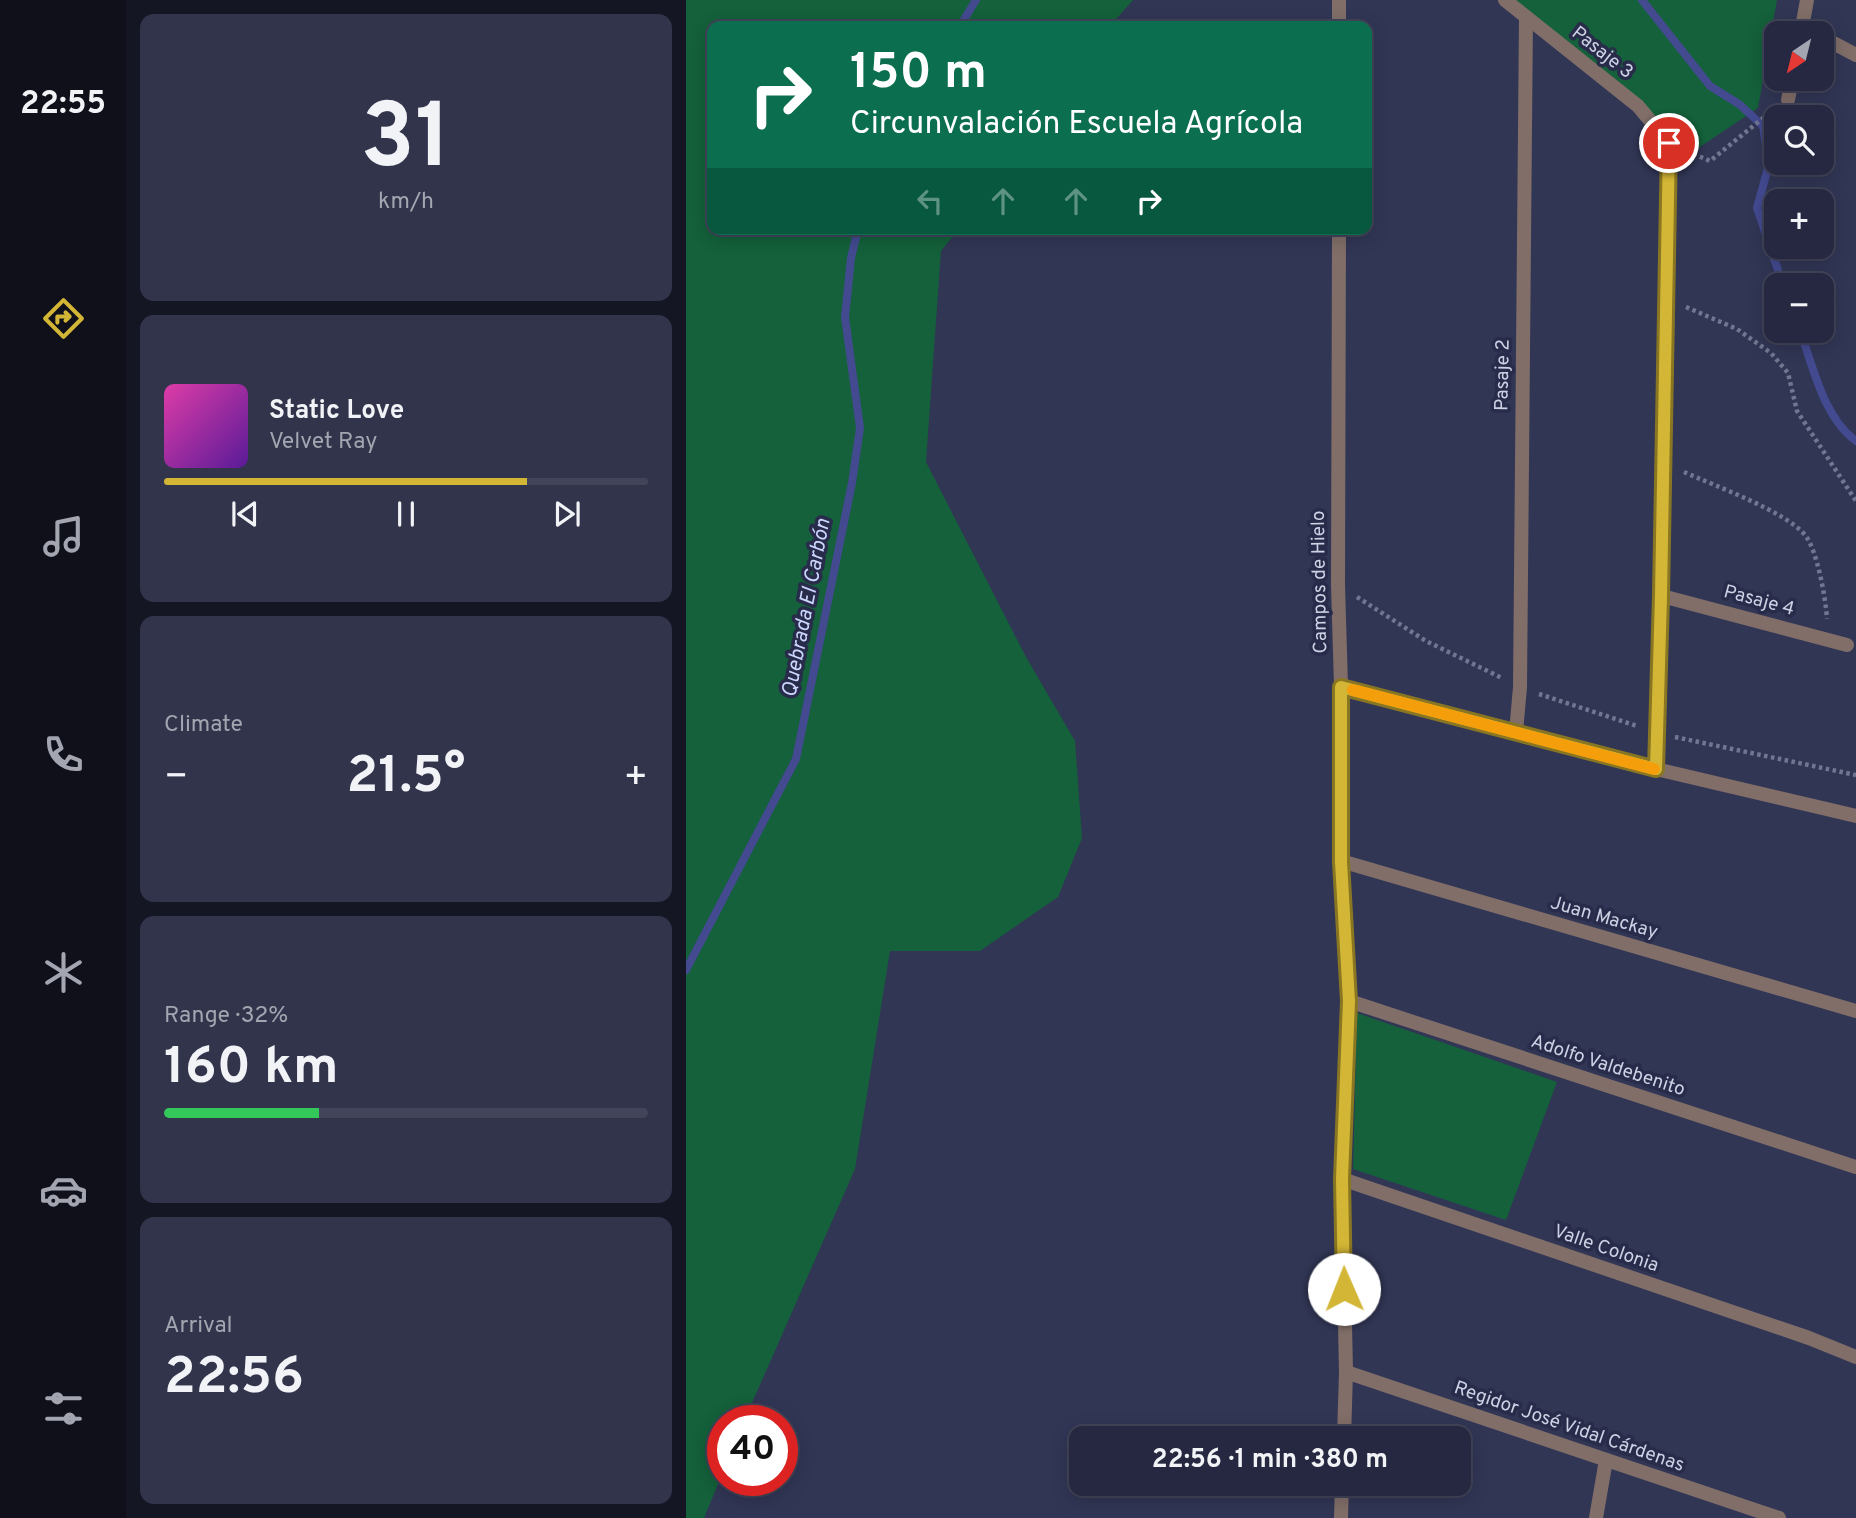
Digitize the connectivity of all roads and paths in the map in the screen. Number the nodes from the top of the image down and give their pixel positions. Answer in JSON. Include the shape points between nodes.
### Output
{"nodes":[{"id":1,"x":1339,"y":0,"type":"edge"},
{"id":2,"x":1505,"y":0,"type":"edge"},
{"id":3,"x":1807,"y":0,"type":"edge"},
{"id":4,"x":1526,"y":17,"type":"junction"},
{"id":5,"x":1339,"y":21,"type":"edge"},
{"id":6,"x":1806,"y":21,"type":"edge"},
{"id":7,"x":1834,"y":43,"type":"edge"},
{"id":8,"x":1856,"y":55,"type":"edge"},
{"id":9,"x":1788,"y":91,"type":"edge"},
{"id":10,"x":1783,"y":103,"type":"joint"},
{"id":11,"x":1669,"y":143,"type":"junction"},
{"id":12,"x":1339,"y":235,"type":"edge"},
{"id":13,"x":1666,"y":298,"type":"junction"},
{"id":14,"x":1664,"y":463,"type":"junction"},
{"id":15,"x":1856,"y":501,"type":"edge"},
{"id":16,"x":1338,"y":585,"type":"junction"},
{"id":17,"x":1661,"y":596,"type":"junction"},
{"id":18,"x":1828,"y":639,"type":"junction"},
{"id":19,"x":1847,"y":645,"type":"dead end"},
{"id":20,"x":1341,"y":687,"type":"junction"},
{"id":21,"x":1520,"y":687,"type":"junction"},
{"id":22,"x":1516,"y":732,"type":"junction"},
{"id":23,"x":1657,"y":733,"type":"junction"},
{"id":24,"x":1656,"y":769,"type":"junction"},
{"id":25,"x":1856,"y":775,"type":"edge"},
{"id":26,"x":1856,"y":816,"type":"edge"},
{"id":27,"x":1341,"y":862,"type":"junction"},
{"id":28,"x":1349,"y":1001,"type":"junction"},
{"id":29,"x":1856,"y":1011,"type":"edge"},
{"id":30,"x":1856,"y":1167,"type":"edge"},
{"id":31,"x":1342,"y":1179,"type":"junction"},
{"id":32,"x":1856,"y":1357,"type":"edge"},
{"id":33,"x":1346,"y":1372,"type":"junction"},
{"id":34,"x":1344,"y":1426,"type":"edge"},
{"id":35,"x":1606,"y":1460,"type":"junction"},
{"id":36,"x":1342,"y":1496,"type":"edge"},
{"id":37,"x":1341,"y":1518,"type":"edge"},
{"id":38,"x":1596,"y":1518,"type":"edge"},
{"id":39,"x":1779,"y":1518,"type":"edge"}],
"edges":[{"from":1,"to":5,"type":"street"},
{"from":2,"to":4,"type":"street","name":"Pasaje 3"},
{"from":3,"to":6,"type":"street"},
{"from":4,"to":11,"type":"street","name":"Pasaje 3","via":[[1637,106]]},
{"from":4,"to":21,"type":"street","name":"Pasaje 2"},
{"from":7,"to":8,"type":"street"},
{"from":9,"to":10,"type":"street"},
{"from":10,"to":11,"type":"path","via":[[1710,162]]},
{"from":11,"to":13,"type":"street"},
{"from":12,"to":16,"type":"street","name":"Campos de Hielo"},
{"from":13,"to":14,"type":"street"},
{"from":13,"to":15,"type":"path","via":[[1737,329],[1770,353],[1788,373],[1797,411]]},
{"from":14,"to":17,"type":"street"},
{"from":14,"to":18,"type":"path","via":[[1787,518],[1808,537],[1826,594]]},
{"from":16,"to":20,"type":"street","name":"Campos de Hielo"},
{"from":16,"to":21,"type":"path","via":[[1426,641]]},
{"from":17,"to":18,"type":"street","name":"Pasaje 4"},
{"from":17,"to":23,"type":"street"},
{"from":18,"to":19,"type":"street","name":"Pasaje 4"},
{"from":20,"to":22,"type":"street"},
{"from":20,"to":27,"type":"street","name":"Campos de Hielo"},
{"from":21,"to":22,"type":"street","name":"Pasaje 2"},
{"from":21,"to":23,"type":"path"},
{"from":22,"to":24,"type":"street"},
{"from":23,"to":24,"type":"street"},
{"from":23,"to":25,"type":"path"},
{"from":24,"to":26,"type":"street"},
{"from":27,"to":28,"type":"street","name":"Campos de Hielo"},
{"from":27,"to":29,"type":"street","name":"Juan Mackay"},
{"from":28,"to":30,"type":"street","name":"Adolfo Valdebenito"},
{"from":28,"to":31,"type":"street","name":"Campos de Hielo"},
{"from":31,"to":32,"type":"street","name":"Valle Colonia"},
{"from":31,"to":33,"type":"street","name":"Campos de Hielo"},
{"from":33,"to":34,"type":"street","name":"Campos de Hielo"},
{"from":33,"to":35,"type":"street","name":"Regidor José Vidal Cárdenas"},
{"from":35,"to":38,"type":"street"},
{"from":35,"to":39,"type":"street","name":"Regidor José Vidal Cárdenas"},
{"from":36,"to":37,"type":"street"}]}
